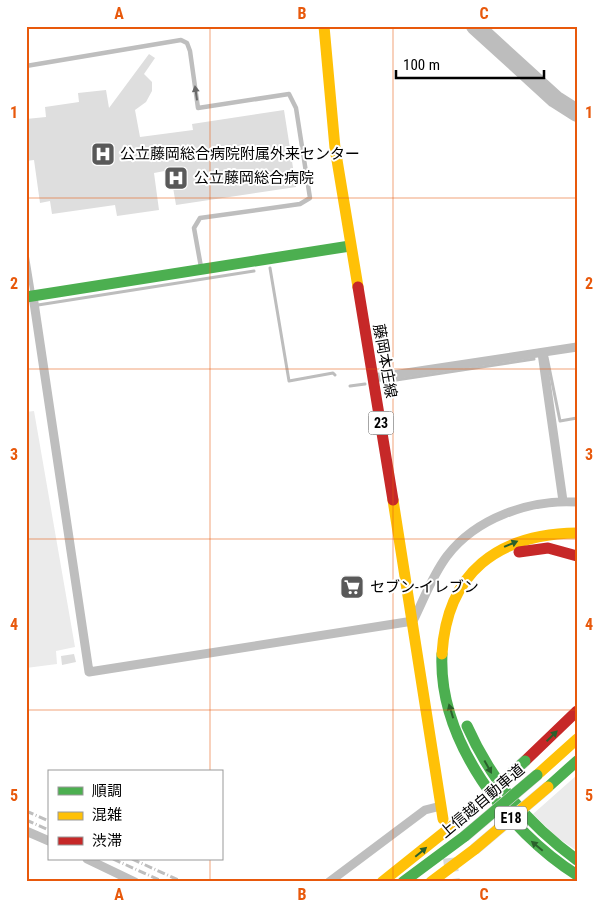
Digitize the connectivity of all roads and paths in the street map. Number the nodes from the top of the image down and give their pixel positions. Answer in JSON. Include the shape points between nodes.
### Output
{"nodes":[{"id":1,"x":324,"y":26,"type":"edge"},
{"id":2,"x":26,"y":66,"type":"edge"},
{"id":3,"x":350,"y":246,"type":"junction"},
{"id":4,"x":26,"y":252,"type":"edge"},
{"id":5,"x":202,"y":269,"type":"junction"},
{"id":6,"x":30,"y":296,"type":"edge"},
{"id":7,"x":577,"y":347,"type":"edge"},
{"id":8,"x":542,"y":353,"type":"junction"},
{"id":9,"x":373,"y":378,"type":"junction"},
{"id":10,"x":563,"y":502,"type":"junction"},
{"id":11,"x":577,"y":502,"type":"edge"},
{"id":12,"x":577,"y":533,"type":"edge"},
{"id":13,"x":577,"y":556,"type":"edge"},
{"id":14,"x":413,"y":621,"type":"junction"},
{"id":15,"x":577,"y":711,"type":"edge"},
{"id":16,"x":577,"y":739,"type":"edge"},
{"id":17,"x":577,"y":761,"type":"edge"},
{"id":18,"x":441,"y":806,"type":"junction"},
{"id":19,"x":443,"y":820,"type":"dead end"},
{"id":20,"x":26,"y":831,"type":"edge"},
{"id":21,"x":48,"y":841,"type":"edge"},
{"id":22,"x":89,"y":860,"type":"edge"},
{"id":23,"x":577,"y":860,"type":"edge"},
{"id":24,"x":577,"y":875,"type":"edge"},
{"id":25,"x":121,"y":878,"type":"edge"},
{"id":26,"x":135,"y":882,"type":"edge"},
{"id":27,"x":329,"y":882,"type":"edge"},
{"id":28,"x":382,"y":882,"type":"edge"},
{"id":29,"x":404,"y":882,"type":"edge"},
{"id":30,"x":431,"y":882,"type":"edge"}],
"edges":[{"from":1,"to":3,"type":"main road","name":"藤岡本庄線","number":"23","via":[[335,148]]},
{"from":5,"to":2,"type":"lane","one_way":true,"via":[[194,228],[200,218],[300,204],[310,198],[296,108],[289,94],[198,108],[190,51],[187,43],[181,40]]},
{"from":3,"to":5,"type":"main road"},
{"from":3,"to":9,"type":"main road","name":"藤岡本庄線","number":"23"},
{"from":4,"to":6,"type":"lane"},
{"from":5,"to":6,"type":"main road"},
{"from":6,"to":14,"type":"street","via":[[88,672]]},
{"from":7,"to":8,"type":"street"},
{"from":8,"to":9,"type":"street"},
{"from":8,"to":10,"type":"street"},
{"from":9,"to":14,"type":"main road","name":"藤岡本庄線","number":"23"},
{"from":10,"to":11,"type":"street"},
{"from":10,"to":14,"type":"street","via":[[513,511],[469,535],[442,563]]},
{"from":24,"to":12,"type":"main road","one_way":true,"via":[[544,852],[518,828],[484,785],[456,728],[442,665],[443,635],[449,608],[463,582],[483,560],[522,539]]},
{"from":13,"to":23,"type":"main road","one_way":true,"via":[[551,548],[525,550],[498,561],[477,580],[462,603],[453,640],[453,673],[463,713],[484,760],[514,806]]},
{"from":14,"to":18,"type":"main road","name":"藤岡本庄線","number":"23"},
{"from":28,"to":15,"type":"main road","one_way":true,"bridge":true,"via":[[462,818]]},
{"from":16,"to":29,"type":"main road","name":"上信越自動車道","number":"E18","bridge":true,"via":[[465,836]]},
{"from":17,"to":30,"type":"main road","name":"上信越自動車道","number":"E18","bridge":true,"via":[[475,849]]},
{"from":18,"to":19,"type":"main road","name":"藤岡本庄線","number":"23"},
{"from":18,"to":27,"type":"street","via":[[425,810]]},
{"from":20,"to":21,"type":"street"},
{"from":22,"to":25,"type":"street"},
{"from":25,"to":26,"type":"street"}]}
